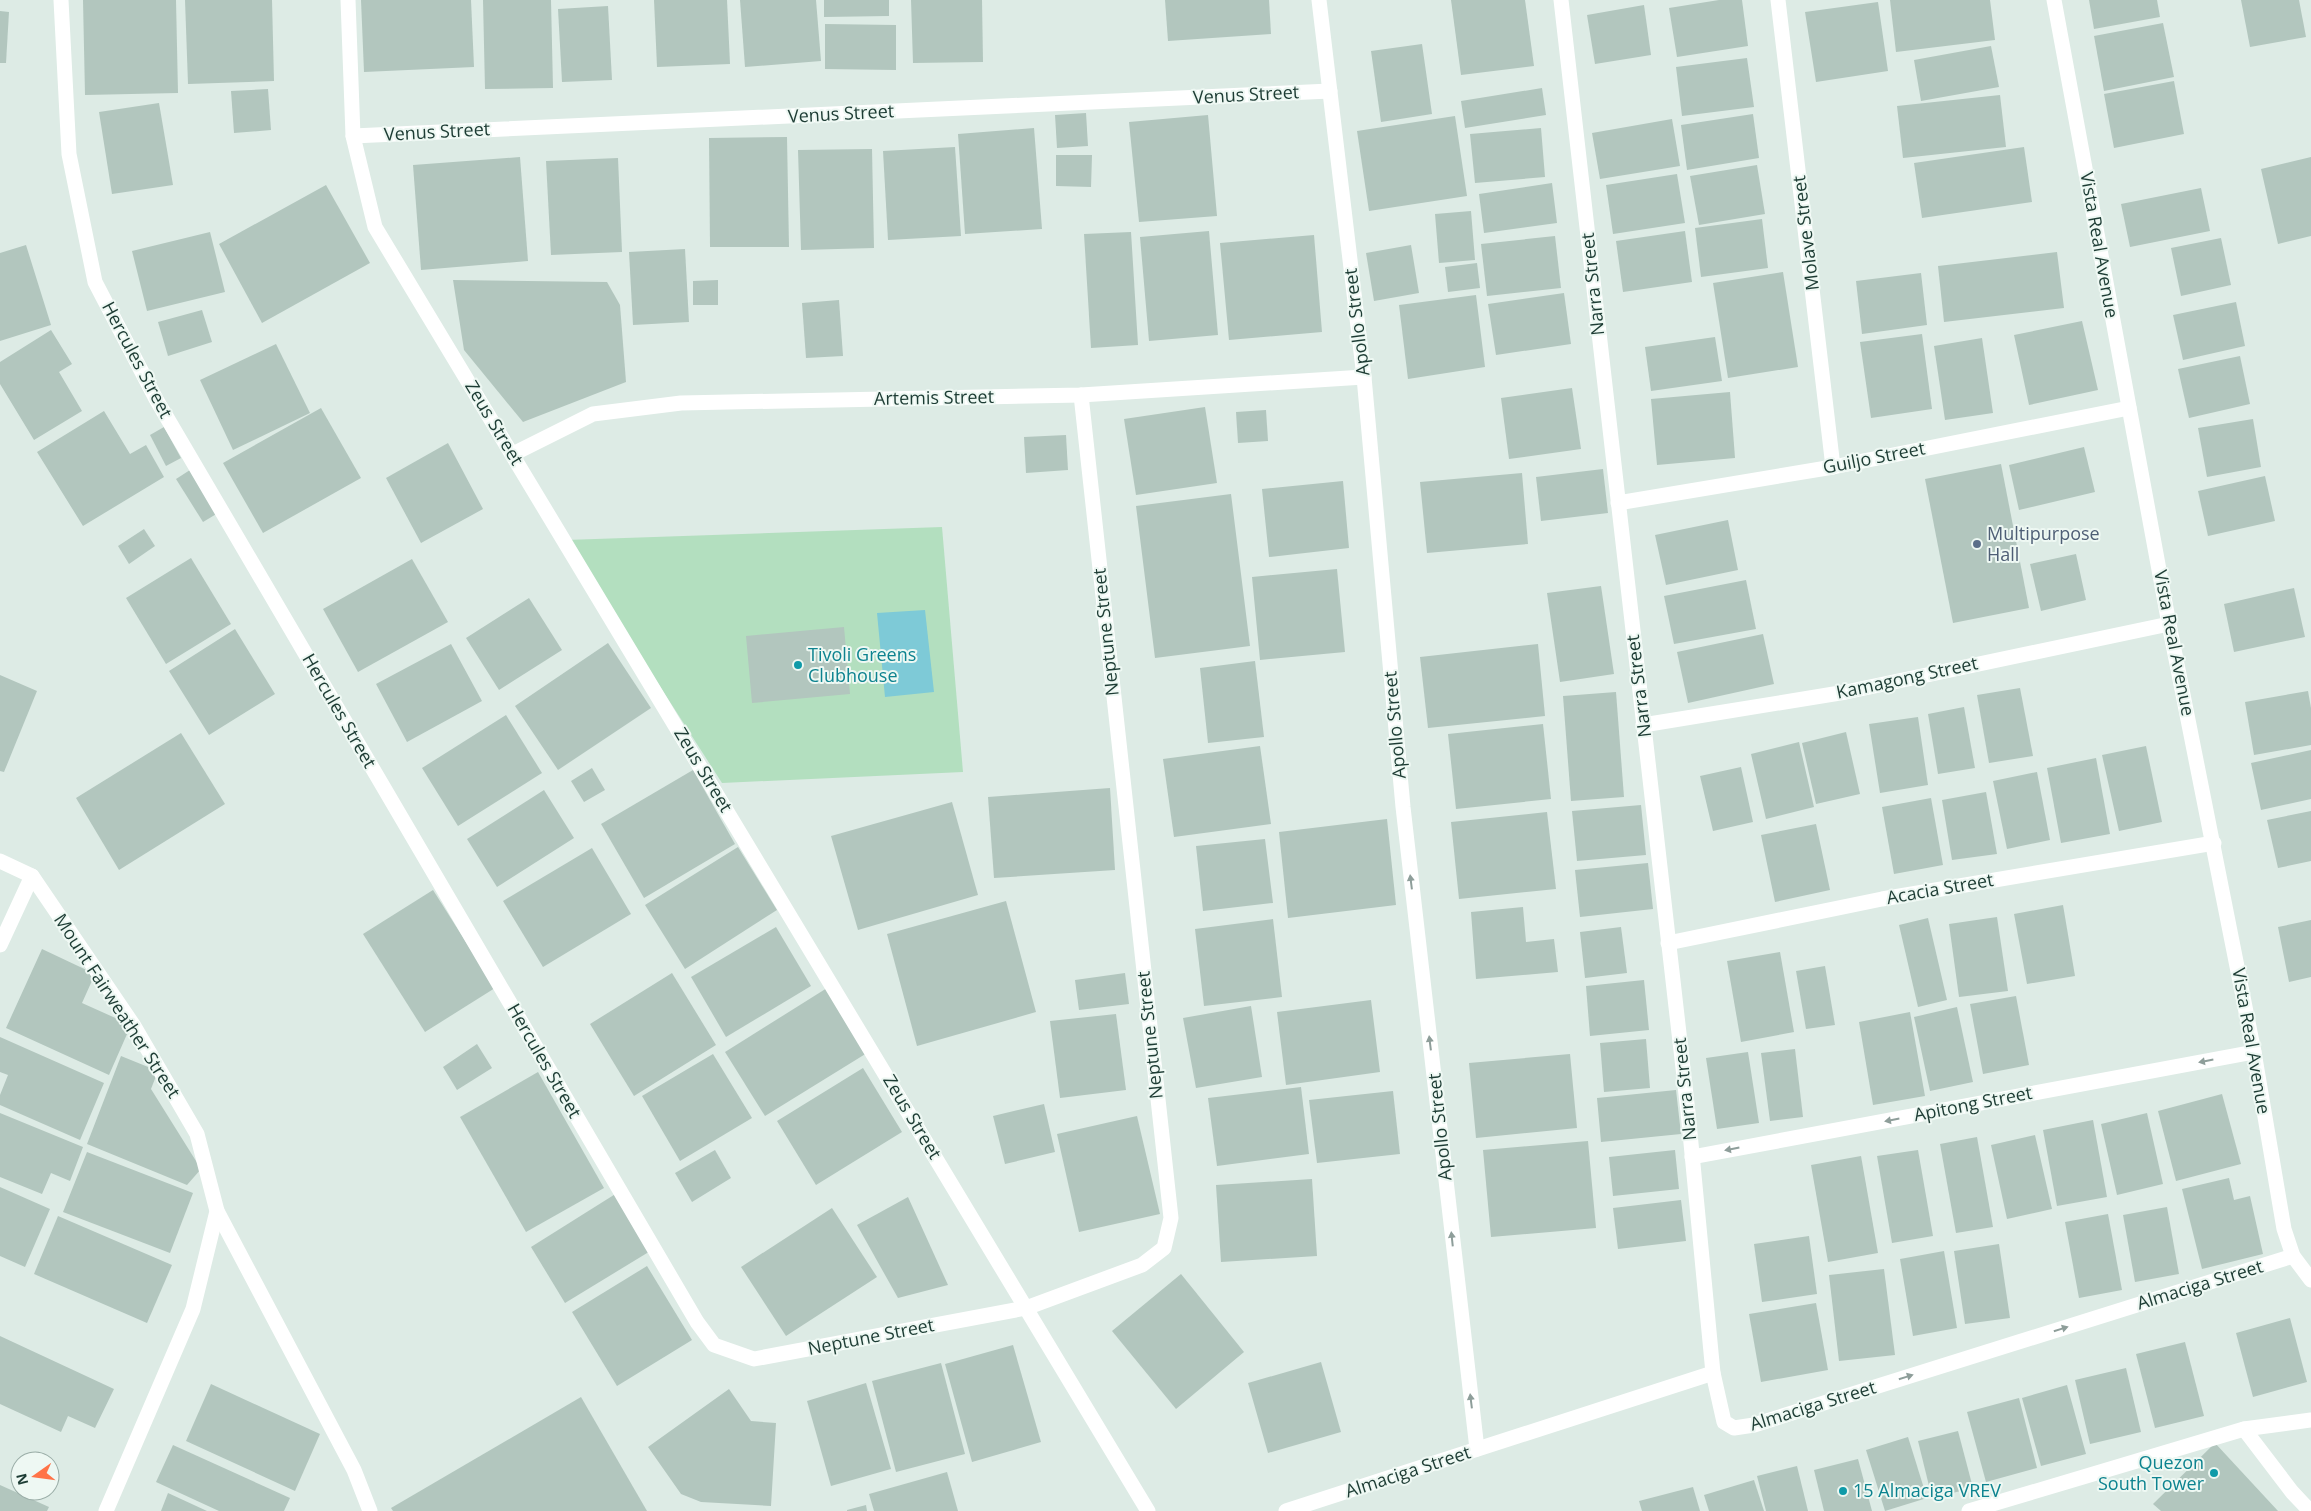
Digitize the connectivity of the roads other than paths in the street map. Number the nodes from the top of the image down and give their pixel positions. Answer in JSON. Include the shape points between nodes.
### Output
{"nodes":[{"id":1,"x":61,"y":0,"type":"edge"},
{"id":2,"x":348,"y":0,"type":"edge"},
{"id":3,"x":1319,"y":0,"type":"edge"},
{"id":4,"x":1561,"y":0,"type":"edge"},
{"id":5,"x":1778,"y":0,"type":"edge"},
{"id":6,"x":2054,"y":0,"type":"edge"},
{"id":7,"x":1330,"y":91,"type":"junction"},
{"id":8,"x":353,"y":136,"type":"junction"},
{"id":9,"x":1364,"y":377,"type":"junction"},
{"id":10,"x":1081,"y":394,"type":"junction"},
{"id":11,"x":2129,"y":408,"type":"junction"},
{"id":12,"x":513,"y":454,"type":"junction"},
{"id":13,"x":1833,"y":466,"type":"junction"},
{"id":14,"x":1618,"y":503,"type":"junction"},
{"id":15,"x":2169,"y":624,"type":"junction"},
{"id":16,"x":1643,"y":725,"type":"junction"},
{"id":17,"x":2214,"y":843,"type":"junction"},
{"id":18,"x":0,"y":861,"type":"edge"},
{"id":19,"x":32,"y":876,"type":"junction"},
{"id":20,"x":1668,"y":943,"type":"junction"},
{"id":21,"x":0,"y":945,"type":"edge"},
{"id":22,"x":2254,"y":1052,"type":"junction"},
{"id":23,"x":1692,"y":1157,"type":"junction"},
{"id":24,"x":217,"y":1211,"type":"junction"},
{"id":25,"x":2293,"y":1256,"type":"junction"},
{"id":26,"x":2311,"y":1280,"type":"edge"},
{"id":27,"x":1026,"y":1308,"type":"junction"},
{"id":28,"x":754,"y":1359,"type":"joint"},
{"id":29,"x":1713,"y":1373,"type":"junction"},
{"id":30,"x":2311,"y":1420,"type":"edge"},
{"id":31,"x":2244,"y":1429,"type":"junction"},
{"id":32,"x":1477,"y":1449,"type":"junction"},
{"id":33,"x":106,"y":1511,"type":"edge"},
{"id":34,"x":370,"y":1511,"type":"edge"},
{"id":35,"x":1148,"y":1511,"type":"edge"},
{"id":36,"x":1286,"y":1511,"type":"edge"},
{"id":37,"x":1969,"y":1511,"type":"edge"},
{"id":38,"x":2310,"y":1511,"type":"edge"}],
"edges":[{"from":1,"to":28,"type":"street","name":"Hercules Street","via":[[68,154],[95,282],[156,399],[697,1322],[714,1345]]},
{"from":2,"to":8,"type":"street","name":"Zeus Street"},
{"from":3,"to":7,"type":"street","name":"Apollo Street"},
{"from":4,"to":14,"type":"street","name":"Narra Street"},
{"from":5,"to":13,"type":"street","name":"Molave Street"},
{"from":6,"to":11,"type":"street","name":"Vista Real Avenue"},
{"from":7,"to":8,"type":"street","name":"Venus Street"},
{"from":7,"to":9,"type":"street","name":"Apollo Street"},
{"from":8,"to":12,"type":"street","name":"Zeus Street","via":[[375,227]]},
{"from":9,"to":10,"type":"street","name":"Artemis Street"},
{"from":32,"to":9,"type":"street","name":"Apollo Street","one_way":true,"via":[[1403,806]]},
{"from":10,"to":12,"type":"street","name":"Artemis Street","via":[[681,403],[593,414]]},
{"from":10,"to":27,"type":"street","name":"Neptune Street","via":[[1171,1218],[1164,1248],[1142,1265]]},
{"from":11,"to":13,"type":"street","name":"Guiljo Street"},
{"from":11,"to":15,"type":"street","name":"Vista Real Avenue"},
{"from":12,"to":27,"type":"street","name":"Zeus Street"},
{"from":13,"to":14,"type":"street","name":"Guiljo Street"},
{"from":14,"to":16,"type":"street","name":"Narra Street"},
{"from":15,"to":16,"type":"street","name":"Kamagong Street","via":[[1846,692]]},
{"from":15,"to":17,"type":"street","name":"Vista Real Avenue"},
{"from":16,"to":20,"type":"street","name":"Narra Street"},
{"from":17,"to":20,"type":"street","name":"Acacia Street","via":[[1882,899]]},
{"from":17,"to":22,"type":"street","name":"Vista Real Avenue"},
{"from":18,"to":19,"type":"street"},
{"from":19,"to":21,"type":"street"},
{"from":19,"to":24,"type":"street","name":"Mount Fairweather Street","via":[[134,1026],[197,1134]]},
{"from":20,"to":23,"type":"street","name":"Narra Street"},
{"from":22,"to":23,"type":"street","name":"Apitong Street","one_way":true},
{"from":22,"to":25,"type":"street","name":"Vista Real Avenue","via":[[2284,1229]]},
{"from":23,"to":29,"type":"street","name":"Narra Street"},
{"from":24,"to":33,"type":"street","name":"Mount Fairweather Street","via":[[193,1309]]},
{"from":24,"to":34,"type":"street","via":[[354,1470]]},
{"from":25,"to":26,"type":"street","name":"Vista Real Avenue"},
{"from":29,"to":25,"type":"street","name":"Almaciga Street","one_way":true,"via":[[1724,1422],[1734,1428],[1742,1428]]},
{"from":27,"to":28,"type":"street","name":"Neptune Street"},
{"from":27,"to":35,"type":"street","name":"Zeus Street"},
{"from":29,"to":32,"type":"street","name":"Almaciga Street"},
{"from":30,"to":31,"type":"street"},
{"from":31,"to":37,"type":"street"},
{"from":31,"to":38,"type":"street"},
{"from":32,"to":36,"type":"street","name":"Almaciga Street"}]}
